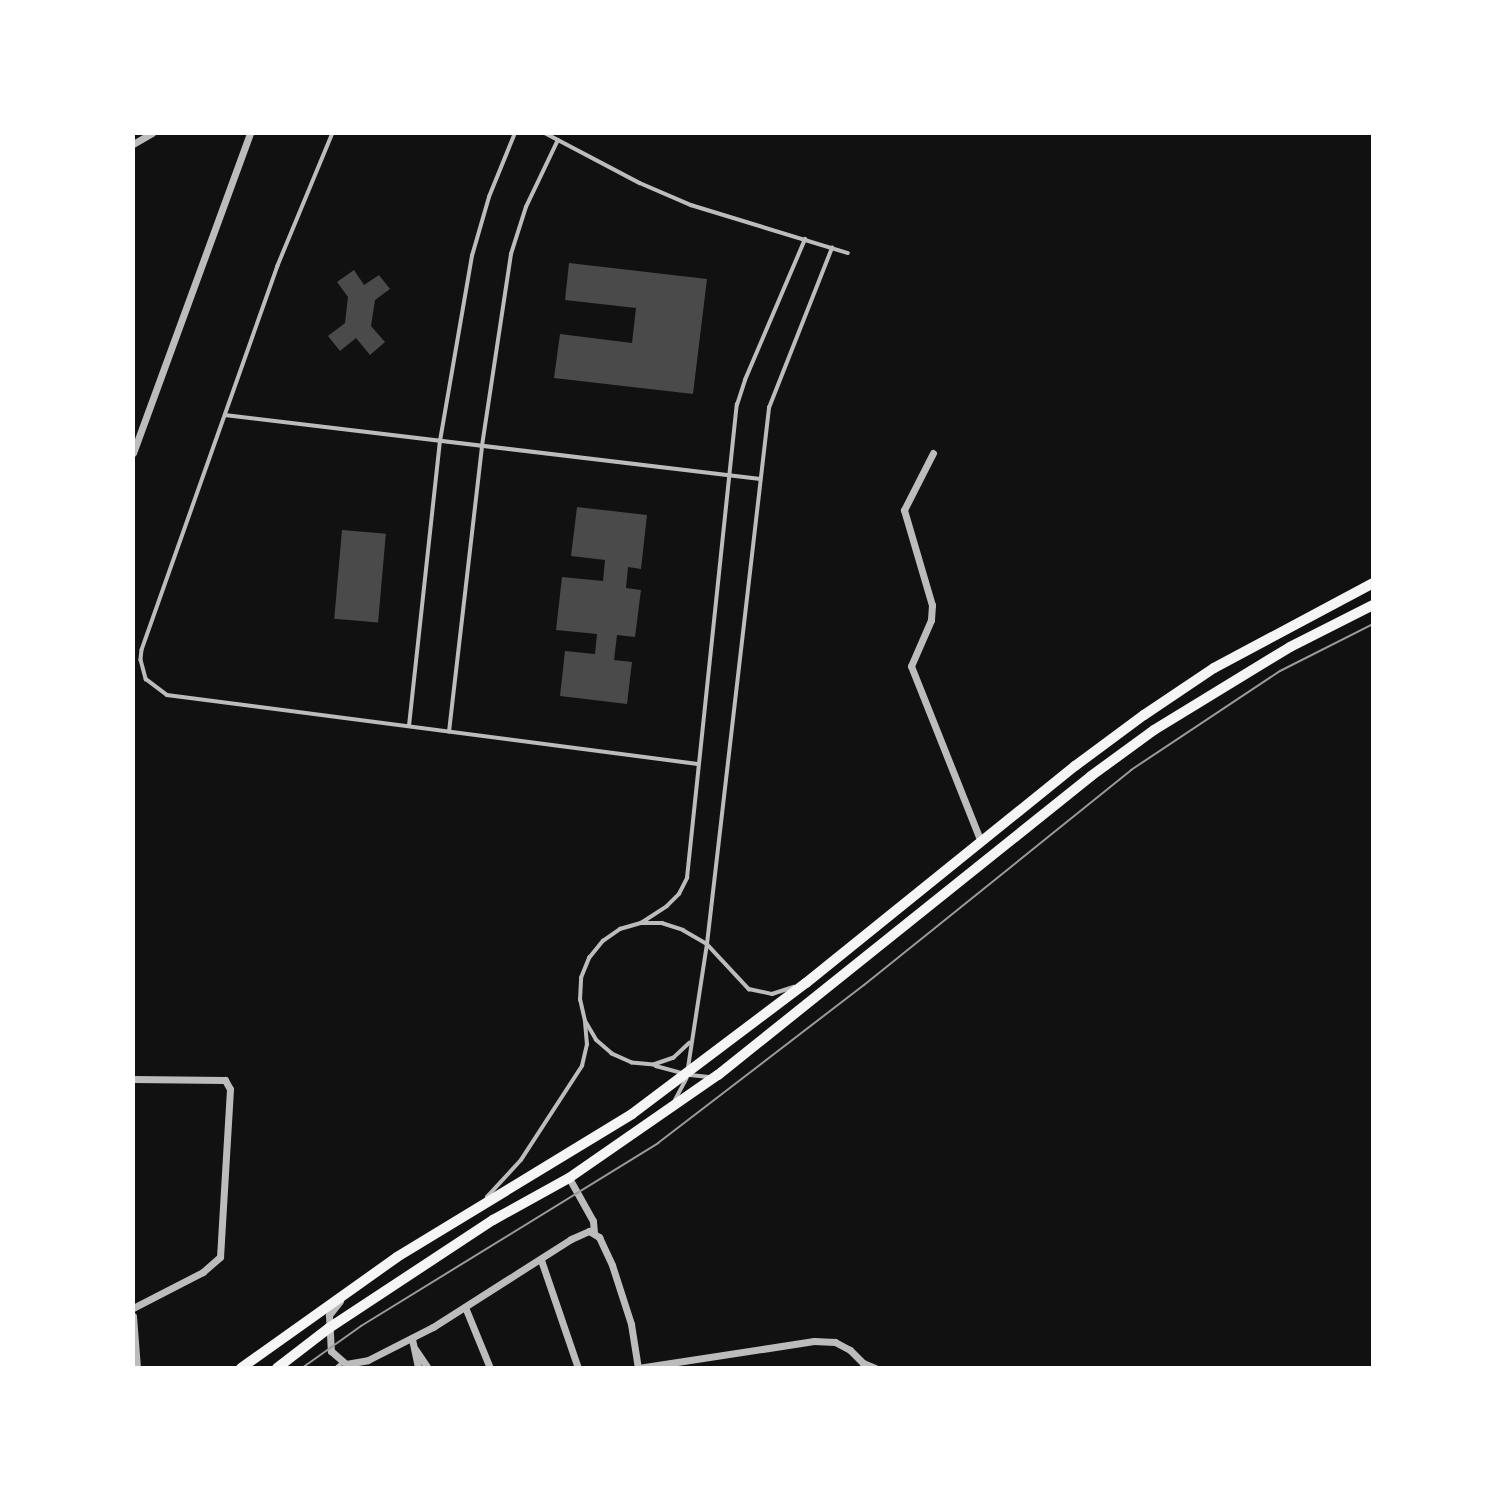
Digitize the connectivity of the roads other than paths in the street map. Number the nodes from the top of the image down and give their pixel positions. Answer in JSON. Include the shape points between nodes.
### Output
{"nodes":[{"id":1,"x":152,"y":133,"type":"edge"},
{"id":2,"x":250,"y":133,"type":"edge"},
{"id":3,"x":333,"y":133,"type":"edge"},
{"id":4,"x":515,"y":133,"type":"edge"},
{"id":5,"x":545,"y":133,"type":"edge"},
{"id":6,"x":558,"y":140,"type":"junction"},
{"id":7,"x":133,"y":144,"type":"edge"},
{"id":8,"x":805,"y":239,"type":"junction"},
{"id":9,"x":831,"y":247,"type":"junction"},
{"id":10,"x":848,"y":253,"type":"dead end"},
{"id":11,"x":225,"y":415,"type":"junction"},
{"id":12,"x":440,"y":441,"type":"junction"},
{"id":13,"x":482,"y":446,"type":"junction"},
{"id":14,"x":133,"y":453,"type":"edge"},
{"id":15,"x":933,"y":453,"type":"dead end"},
{"id":16,"x":730,"y":476,"type":"junction"},
{"id":17,"x":760,"y":479,"type":"junction"},
{"id":18,"x":1373,"y":583,"type":"edge"},
{"id":19,"x":1373,"y":605,"type":"edge"},
{"id":20,"x":409,"y":726,"type":"junction"},
{"id":21,"x":449,"y":732,"type":"junction"},
{"id":22,"x":698,"y":764,"type":"junction"},
{"id":23,"x":981,"y":842,"type":"junction"},
{"id":24,"x":641,"y":923,"type":"junction"},
{"id":25,"x":707,"y":944,"type":"junction"},
{"id":26,"x":806,"y":983,"type":"junction"},
{"id":27,"x":585,"y":1021,"type":"junction"},
{"id":28,"x":692,"y":1042,"type":"junction"},
{"id":29,"x":654,"y":1065,"type":"junction"},
{"id":30,"x":687,"y":1074,"type":"junction"},
{"id":31,"x":718,"y":1075,"type":"junction"},
{"id":32,"x":133,"y":1079,"type":"edge"},
{"id":33,"x":666,"y":1113,"type":"junction"},
{"id":34,"x":558,"y":1160,"type":"junction"},
{"id":35,"x":569,"y":1178,"type":"junction"},
{"id":36,"x":480,"y":1205,"type":"junction"},
{"id":37,"x":594,"y":1233,"type":"junction"},
{"id":38,"x":541,"y":1260,"type":"junction"},
{"id":39,"x":349,"y":1288,"type":"junction"},
{"id":40,"x":465,"y":1307,"type":"junction"},
{"id":41,"x":133,"y":1308,"type":"edge"},
{"id":42,"x":133,"y":1316,"type":"edge"},
{"id":43,"x":329,"y":1328,"type":"junction"},
{"id":44,"x":412,"y":1339,"type":"junction"},
{"id":45,"x":134,"y":1346,"type":"edge"},
{"id":46,"x":414,"y":1348,"type":"junction"},
{"id":47,"x":700,"y":1364,"type":"edge"},
{"id":48,"x":339,"y":1365,"type":"edge"},
{"id":49,"x":136,"y":1368,"type":"edge"},
{"id":50,"x":241,"y":1368,"type":"edge"},
{"id":51,"x":277,"y":1368,"type":"edge"},
{"id":52,"x":418,"y":1368,"type":"edge"},
{"id":53,"x":428,"y":1368,"type":"edge"},
{"id":54,"x":490,"y":1368,"type":"edge"},
{"id":55,"x":578,"y":1368,"type":"edge"},
{"id":56,"x":638,"y":1368,"type":"edge"},
{"id":57,"x":876,"y":1368,"type":"edge"}],
"edges":[{"from":1,"to":7,"type":"street"},
{"from":2,"to":14,"type":"street"},
{"from":3,"to":11,"type":"lane","via":[[278,266]]},
{"from":4,"to":12,"type":"lane","via":[[472,256]]},
{"from":5,"to":6,"type":"lane"},
{"from":6,"to":8,"type":"lane","via":[[691,205]]},
{"from":6,"to":13,"type":"lane","via":[[526,207],[511,254]]},
{"from":8,"to":9,"type":"lane"},
{"from":8,"to":16,"type":"lane","via":[[737,405]]},
{"from":9,"to":10,"type":"lane"},
{"from":9,"to":17,"type":"lane","via":[[769,408]]},
{"from":11,"to":12,"type":"lane"},
{"from":11,"to":20,"type":"lane","via":[[142,650],[146,680],[167,695]]},
{"from":12,"to":13,"type":"lane"},
{"from":12,"to":20,"type":"lane"},
{"from":13,"to":16,"type":"lane"},
{"from":13,"to":21,"type":"lane"},
{"from":15,"to":23,"type":"street","via":[[904,510],[932,605],[931,620],[911,666]]},
{"from":16,"to":17,"type":"lane"},
{"from":16,"to":22,"type":"lane"},
{"from":17,"to":25,"type":"lane"},
{"from":18,"to":23,"type":"main road","via":[[1214,668],[1085,758]]},
{"from":19,"to":31,"type":"main road","via":[[1290,647],[1154,730]]},
{"from":20,"to":21,"type":"lane"},
{"from":21,"to":22,"type":"lane"},
{"from":22,"to":24,"type":"lane","via":[[687,878],[667,906]]},
{"from":23,"to":26,"type":"main road"},
{"from":24,"to":25,"type":"lane","via":[[662,923]]},
{"from":24,"to":27,"type":"lane","via":[[603,941],[589,958],[581,978]]},
{"from":25,"to":26,"type":"lane","via":[[739,982],[759,993]]},
{"from":25,"to":28,"type":"lane"},
{"from":26,"to":30,"type":"main road"},
{"from":27,"to":29,"type":"lane","via":[[596,1040],[612,1054],[632,1063]]},
{"from":27,"to":36,"type":"lane","via":[[587,1045],[582,1066],[521,1160]]},
{"from":28,"to":29,"type":"lane","via":[[674,1058]]},
{"from":28,"to":30,"type":"lane"},
{"from":29,"to":30,"type":"lane"},
{"from":30,"to":31,"type":"lane","via":[[701,1078]]},
{"from":30,"to":33,"type":"lane"},
{"from":30,"to":34,"type":"main road"},
{"from":31,"to":33,"type":"main road"},
{"from":32,"to":41,"type":"street","via":[[225,1080],[230,1089],[220,1257],[203,1272]]},
{"from":33,"to":35,"type":"main road"},
{"from":34,"to":35,"type":"main road"},
{"from":34,"to":36,"type":"main road"},
{"from":35,"to":37,"type":"street","via":[[593,1221]]},
{"from":35,"to":43,"type":"main road","via":[[493,1220]]},
{"from":36,"to":39,"type":"main road"},
{"from":37,"to":38,"type":"street","via":[[584,1232]]},
{"from":37,"to":56,"type":"street","via":[[612,1265],[631,1324]]},
{"from":38,"to":40,"type":"street"},
{"from":38,"to":55,"type":"street"},
{"from":39,"to":43,"type":"street","via":[[329,1315]]},
{"from":39,"to":50,"type":"main road"},
{"from":40,"to":44,"type":"street"},
{"from":40,"to":54,"type":"street"},
{"from":42,"to":45,"type":"street"},
{"from":43,"to":48,"type":"street","via":[[330,1348]]},
{"from":43,"to":51,"type":"main road"},
{"from":44,"to":46,"type":"street"},
{"from":44,"to":48,"type":"street","via":[[368,1360]]},
{"from":45,"to":49,"type":"street"},
{"from":46,"to":52,"type":"street"},
{"from":46,"to":53,"type":"street"},
{"from":47,"to":56,"type":"street"},
{"from":47,"to":57,"type":"street","via":[[814,1341],[835,1342]]}]}
